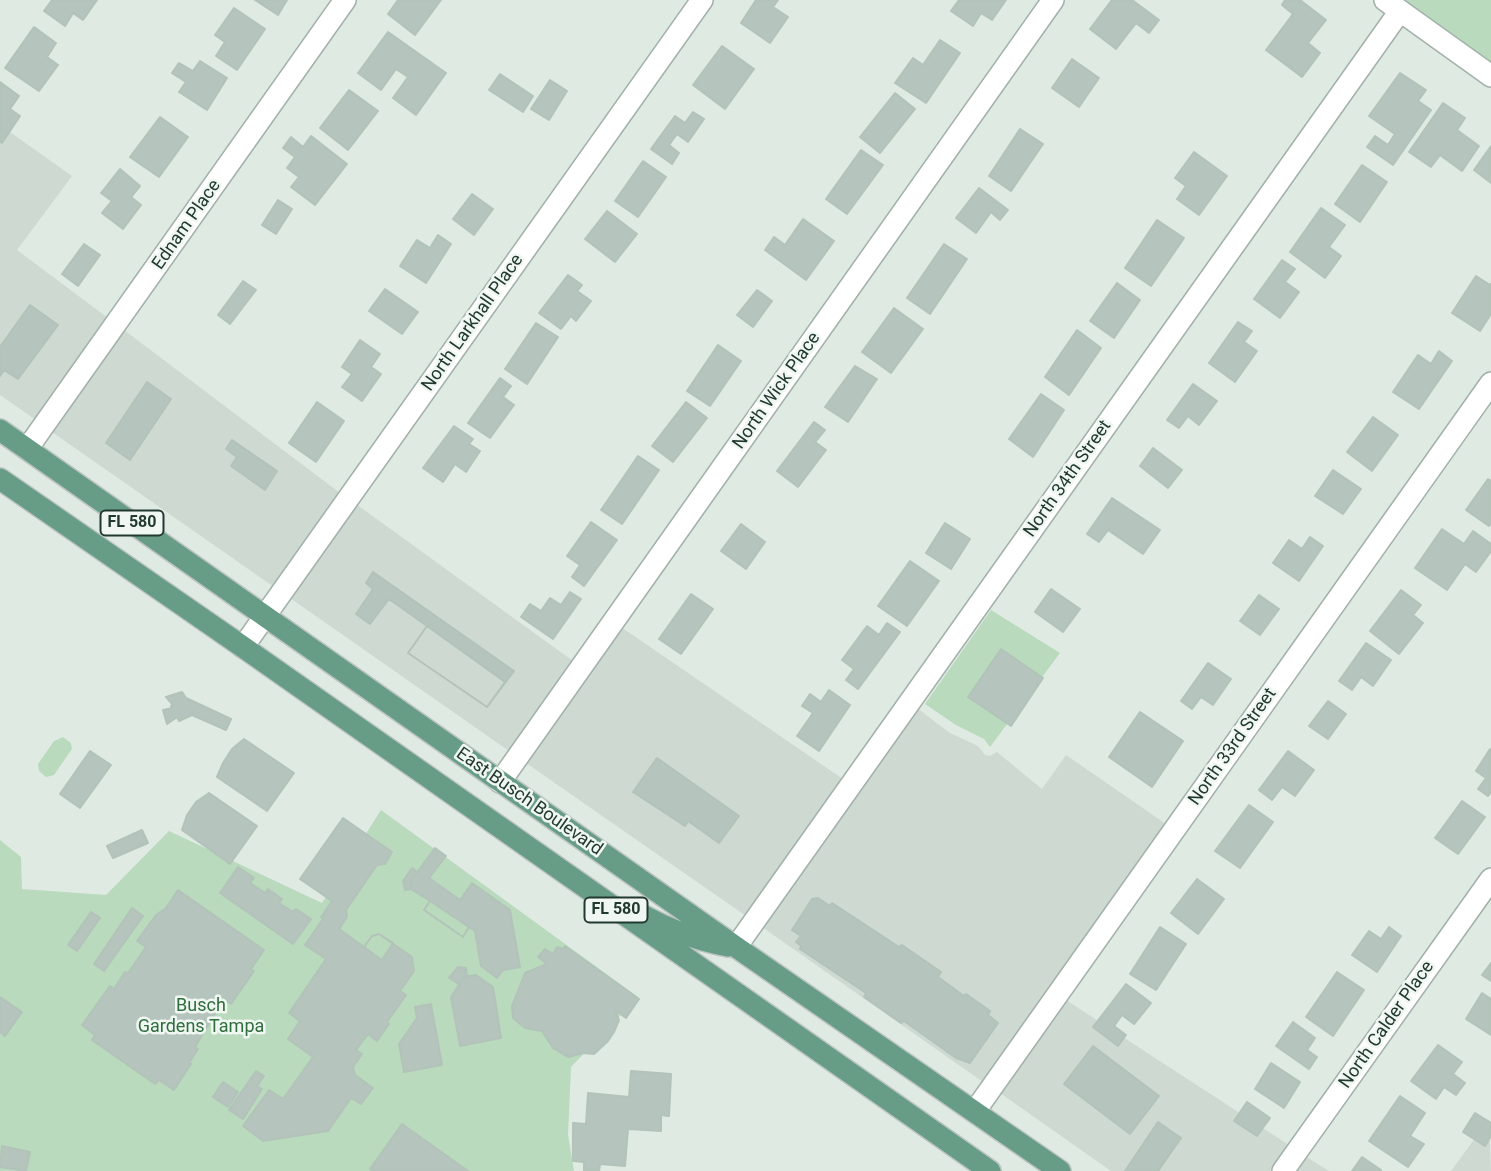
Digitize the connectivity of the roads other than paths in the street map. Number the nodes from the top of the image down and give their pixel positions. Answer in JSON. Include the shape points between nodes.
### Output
{"nodes":[{"id":1,"x":345,"y":0,"type":"edge"},
{"id":2,"x":702,"y":0,"type":"edge"},
{"id":3,"x":1054,"y":0,"type":"edge"},
{"id":4,"x":1392,"y":5,"type":"edge"},
{"id":5,"x":1491,"y":76,"type":"edge"},
{"id":6,"x":1491,"y":383,"type":"edge"},
{"id":7,"x":0,"y":430,"type":"edge"},
{"id":8,"x":0,"y":447,"type":"edge"},
{"id":9,"x":27,"y":449,"type":"junction"},
{"id":10,"x":0,"y":479,"type":"edge"},
{"id":11,"x":265,"y":617,"type":"junction"},
{"id":12,"x":243,"y":647,"type":"junction"},
{"id":13,"x":500,"y":782,"type":"junction"},
{"id":14,"x":550,"y":864,"type":"junction"},
{"id":15,"x":1491,"y":878,"type":"edge"},
{"id":16,"x":736,"y":947,"type":"junction"},
{"id":17,"x":975,"y":1111,"type":"junction"},
{"id":18,"x":990,"y":1171,"type":"edge"},
{"id":19,"x":1060,"y":1171,"type":"edge"},
{"id":20,"x":1283,"y":1171,"type":"edge"}],
"edges":[{"from":1,"to":9,"type":"street","name":"Ednam Place"},
{"from":2,"to":11,"type":"street","name":"North Larkhall Place"},
{"from":3,"to":13,"type":"street","name":"North Wick Place"},
{"from":4,"to":5,"type":"street"},
{"from":4,"to":16,"type":"street","name":"North 34th Street"},
{"from":6,"to":17,"type":"street","name":"North 33rd Street"},
{"from":7,"to":9,"type":"main road","name":"East Busch Boulevard","number":"FL 580"},
{"from":8,"to":9,"type":"main road"},
{"from":9,"to":11,"type":"main road","name":"East Busch Boulevard","number":"FL 580"},
{"from":10,"to":12,"type":"main road","number":"FL 580"},
{"from":11,"to":12,"type":"street","name":"North Larkhall Place"},
{"from":11,"to":13,"type":"main road","name":"East Busch Boulevard","number":"FL 580"},
{"from":12,"to":14,"type":"main road","number":"FL 580"},
{"from":13,"to":16,"type":"main road","name":"East Busch Boulevard","number":"FL 580"},
{"from":14,"to":16,"type":"main road","via":[[666,928],[700,941]]},
{"from":14,"to":18,"type":"main road","number":"FL 580"},
{"from":15,"to":20,"type":"street","name":"North Calder Place"},
{"from":16,"to":17,"type":"main road","name":"East Busch Boulevard","number":"FL 580"},
{"from":17,"to":19,"type":"main road","name":"East Busch Boulevard","number":"FL 580"}]}
